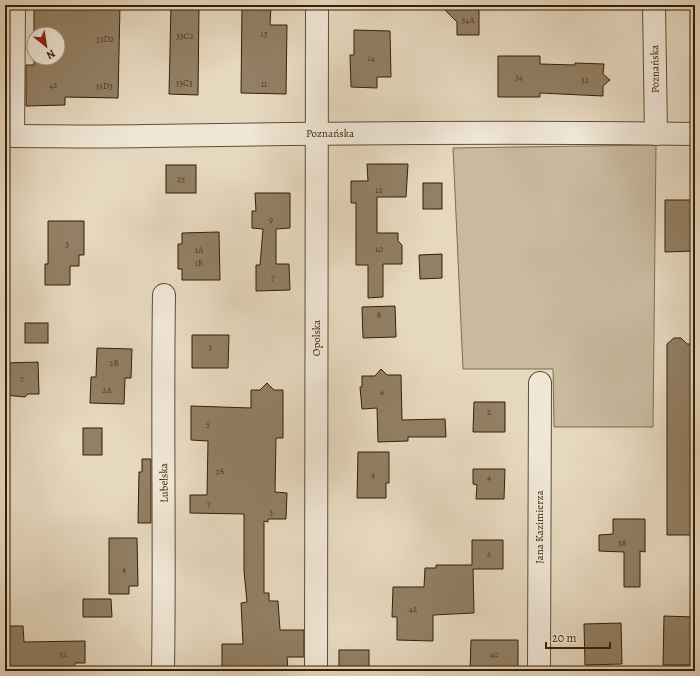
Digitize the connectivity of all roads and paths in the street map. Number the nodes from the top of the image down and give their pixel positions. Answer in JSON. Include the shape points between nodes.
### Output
{"nodes":[{"id":1,"x":14,"y":5,"type":"edge"},
{"id":2,"x":317,"y":5,"type":"edge"},
{"id":3,"x":654,"y":5,"type":"edge"},
{"id":4,"x":316,"y":133,"type":"junction"},
{"id":5,"x":656,"y":134,"type":"junction"},
{"id":6,"x":695,"y":134,"type":"edge"},
{"id":7,"x":9,"y":136,"type":"edge"},
{"id":8,"x":164,"y":295,"type":"dead end"},
{"id":9,"x":540,"y":383,"type":"dead end"},
{"id":10,"x":163,"y":671,"type":"edge"},
{"id":11,"x":316,"y":671,"type":"edge"},
{"id":12,"x":539,"y":671,"type":"edge"}],
"edges":[{"from":1,"to":7,"type":"street"},
{"from":2,"to":4,"type":"street","name":"Opolska"},
{"from":3,"to":5,"type":"street","name":"Poznańska"},
{"from":4,"to":5,"type":"street","name":"Poznańska"},
{"from":4,"to":7,"type":"street","name":"Poznańska"},
{"from":4,"to":11,"type":"street","name":"Opolska"},
{"from":5,"to":6,"type":"street","name":"Poznańska"},
{"from":8,"to":10,"type":"street","name":"Lubelska"},
{"from":9,"to":12,"type":"street","name":"Jana Kazimierza"}]}
